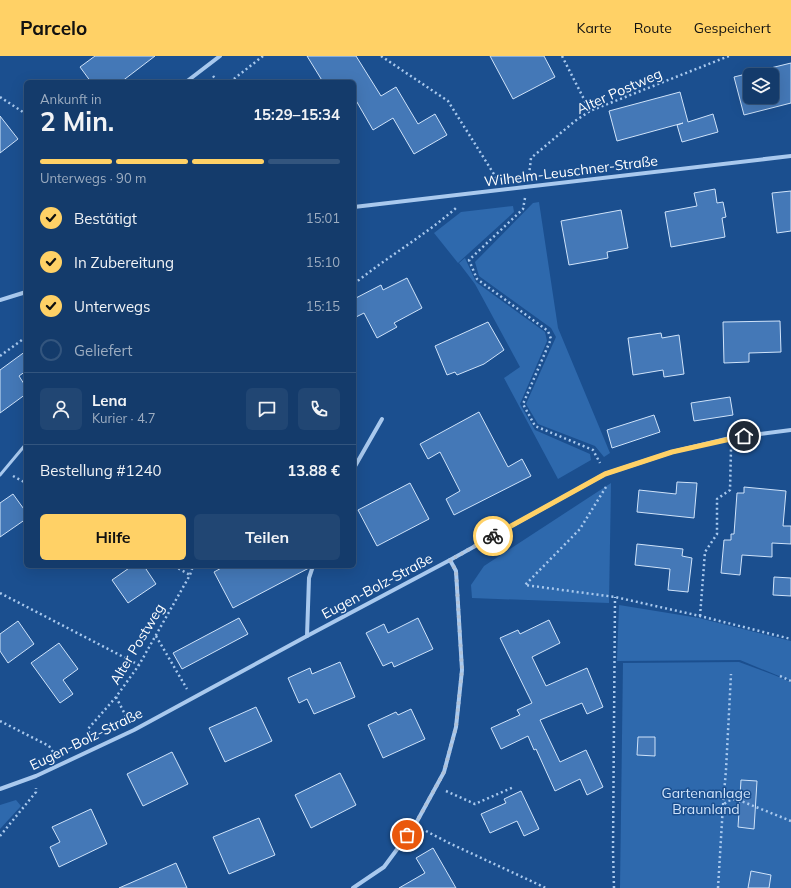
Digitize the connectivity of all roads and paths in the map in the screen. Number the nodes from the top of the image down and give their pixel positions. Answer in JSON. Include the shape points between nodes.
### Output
{"nodes":[{"id":1,"x":220,"y":56,"type":"edge"},
{"id":2,"x":264,"y":56,"type":"edge"},
{"id":3,"x":381,"y":56,"type":"edge"},
{"id":4,"x":562,"y":56,"type":"edge"},
{"id":5,"x":714,"y":56,"type":"edge"},
{"id":6,"x":729,"y":56,"type":"edge"},
{"id":7,"x":716,"y":61,"type":"junction"},
{"id":8,"x":189,"y":80,"type":"edge"},
{"id":9,"x":233,"y":80,"type":"edge"},
{"id":10,"x":0,"y":97,"type":"edge"},
{"id":11,"x":590,"y":111,"type":"junction"},
{"id":12,"x":24,"y":113,"type":"edge"},
{"id":13,"x":791,"y":156,"type":"edge"},
{"id":14,"x":528,"y":187,"type":"junction"},
{"id":15,"x":503,"y":190,"type":"junction"},
{"id":16,"x":473,"y":193,"type":"junction"},
{"id":17,"x":356,"y":207,"type":"edge"},
{"id":18,"x":356,"y":282,"type":"edge"},
{"id":19,"x":24,"y":293,"type":"edge"},
{"id":20,"x":0,"y":300,"type":"edge"},
{"id":21,"x":24,"y":338,"type":"edge"},
{"id":22,"x":0,"y":356,"type":"edge"},
{"id":23,"x":382,"y":420,"type":"dead end"},
{"id":24,"x":791,"y":430,"type":"edge"},
{"id":25,"x":24,"y":446,"type":"edge"},
{"id":26,"x":732,"y":462,"type":"dead end"},
{"id":27,"x":356,"y":465,"type":"edge"},
{"id":28,"x":605,"y":474,"type":"junction"},
{"id":29,"x":0,"y":475,"type":"edge"},
{"id":30,"x":450,"y":560,"type":"junction"},
{"id":31,"x":178,"y":568,"type":"edge"},
{"id":32,"x":192,"y":568,"type":"edge"},
{"id":33,"x":312,"y":568,"type":"edge"},
{"id":34,"x":190,"y":575,"type":"junction"},
{"id":35,"x":0,"y":593,"type":"edge"},
{"id":36,"x":615,"y":597,"type":"junction"},
{"id":37,"x":700,"y":616,"type":"junction"},
{"id":38,"x":156,"y":636,"type":"junction"},
{"id":39,"x":307,"y":636,"type":"junction"},
{"id":40,"x":791,"y":639,"type":"edge"},
{"id":41,"x":139,"y":665,"type":"junction"},
{"id":42,"x":731,"y":674,"type":"dead end"},
{"id":43,"x":780,"y":676,"type":"dead end"},
{"id":44,"x":791,"y":681,"type":"edge"},
{"id":45,"x":116,"y":697,"type":"junction"},
{"id":46,"x":192,"y":698,"type":"junction"},
{"id":47,"x":0,"y":721,"type":"edge"},
{"id":48,"x":134,"y":730,"type":"junction"},
{"id":49,"x":93,"y":750,"type":"junction"},
{"id":50,"x":59,"y":766,"type":"junction"},
{"id":51,"x":36,"y":776,"type":"junction"},
{"id":52,"x":436,"y":786,"type":"junction"},
{"id":53,"x":514,"y":787,"type":"dead end"},
{"id":54,"x":0,"y":789,"type":"edge"},
{"id":55,"x":723,"y":805,"type":"junction"},
{"id":56,"x":791,"y":820,"type":"edge"},
{"id":57,"x":415,"y":825,"type":"junction"},
{"id":58,"x":0,"y":836,"type":"edge"},
{"id":59,"x":353,"y":888,"type":"edge"},
{"id":60,"x":546,"y":888,"type":"edge"},
{"id":61,"x":614,"y":888,"type":"edge"},
{"id":62,"x":718,"y":888,"type":"edge"}],
"edges":[{"from":1,"to":8,"type":"street"},
{"from":2,"to":9,"type":"path"},
{"from":3,"to":15,"type":"path","via":[[448,101]]},
{"from":4,"to":11,"type":"path"},
{"from":5,"to":7,"type":"path"},
{"from":6,"to":7,"type":"path","name":"Alter Postweg"},
{"from":7,"to":11,"type":"path","name":"Alter Postweg"},
{"from":10,"to":12,"type":"path"},
{"from":11,"to":14,"type":"path","name":"Alter Postweg","via":[[531,158]]},
{"from":13,"to":14,"type":"street","name":"Wilhelm-Leuschner-Straße"},
{"from":14,"to":15,"type":"street","name":"Wilhelm-Leuschner-Straße"},
{"from":14,"to":28,"type":"path","name":"Alter Postweg","via":[[523,209],[469,260],[477,279],[551,335],[523,404],[535,426],[593,450]]},
{"from":15,"to":16,"type":"street","name":"Wilhelm-Leuschner-Straße"},
{"from":16,"to":17,"type":"street","name":"Wilhelm-Leuschner-Straße"},
{"from":16,"to":18,"type":"path","via":[[443,219]]},
{"from":19,"to":20,"type":"street"},
{"from":21,"to":22,"type":"path"},
{"from":23,"to":27,"type":"street"},
{"from":24,"to":28,"type":"street","name":"Eugen-Bolz-Straße","via":[[730,438],[679,450]]},
{"from":25,"to":29,"type":"lane"},
{"from":26,"to":37,"type":"path","via":[[730,490],[717,499],[717,534],[705,552]]},
{"from":28,"to":30,"type":"street","name":"Eugen-Bolz-Straße"},
{"from":28,"to":36,"type":"path","via":[[607,488],[580,529],[525,585]]},
{"from":30,"to":39,"type":"street","name":"Eugen-Bolz-Straße"},
{"from":30,"to":52,"type":"street","via":[[456,571],[462,670],[456,727],[444,772]]},
{"from":31,"to":34,"type":"path"},
{"from":32,"to":34,"type":"path","name":"Alter Postweg"},
{"from":33,"to":39,"type":"street","name":"Eugen-Bolz-Straße","via":[[309,578]]},
{"from":34,"to":38,"type":"path","name":"Alter Postweg"},
{"from":35,"to":41,"type":"path"},
{"from":36,"to":37,"type":"path"},
{"from":36,"to":61,"type":"path","via":[[612,850]]},
{"from":37,"to":40,"type":"path"},
{"from":38,"to":41,"type":"path","name":"Alter Postweg"},
{"from":38,"to":46,"type":"path"},
{"from":39,"to":46,"type":"street","name":"Eugen-Bolz-Straße"},
{"from":41,"to":45,"type":"path","name":"Alter Postweg"},
{"from":42,"to":55,"type":"path"},
{"from":43,"to":44,"type":"path"},
{"from":45,"to":48,"type":"path"},
{"from":45,"to":49,"type":"path","name":"Alter Postweg","via":[[88,729]]},
{"from":46,"to":48,"type":"street","name":"Eugen-Bolz-Straße"},
{"from":47,"to":50,"type":"path","via":[[49,746]]},
{"from":48,"to":49,"type":"street","name":"Eugen-Bolz-Straße"},
{"from":49,"to":50,"type":"street","name":"Eugen-Bolz-Straße"},
{"from":50,"to":51,"type":"street","name":"Eugen-Bolz-Straße"},
{"from":51,"to":54,"type":"street","name":"Eugen-Bolz-Straße"},
{"from":51,"to":58,"type":"path","via":[[36,792]]},
{"from":52,"to":53,"type":"path","via":[[475,804]]},
{"from":52,"to":57,"type":"street"},
{"from":55,"to":56,"type":"path","via":[[736,799]]},
{"from":55,"to":62,"type":"path"},
{"from":57,"to":59,"type":"street","via":[[384,867]]},
{"from":57,"to":60,"type":"path"}]}
